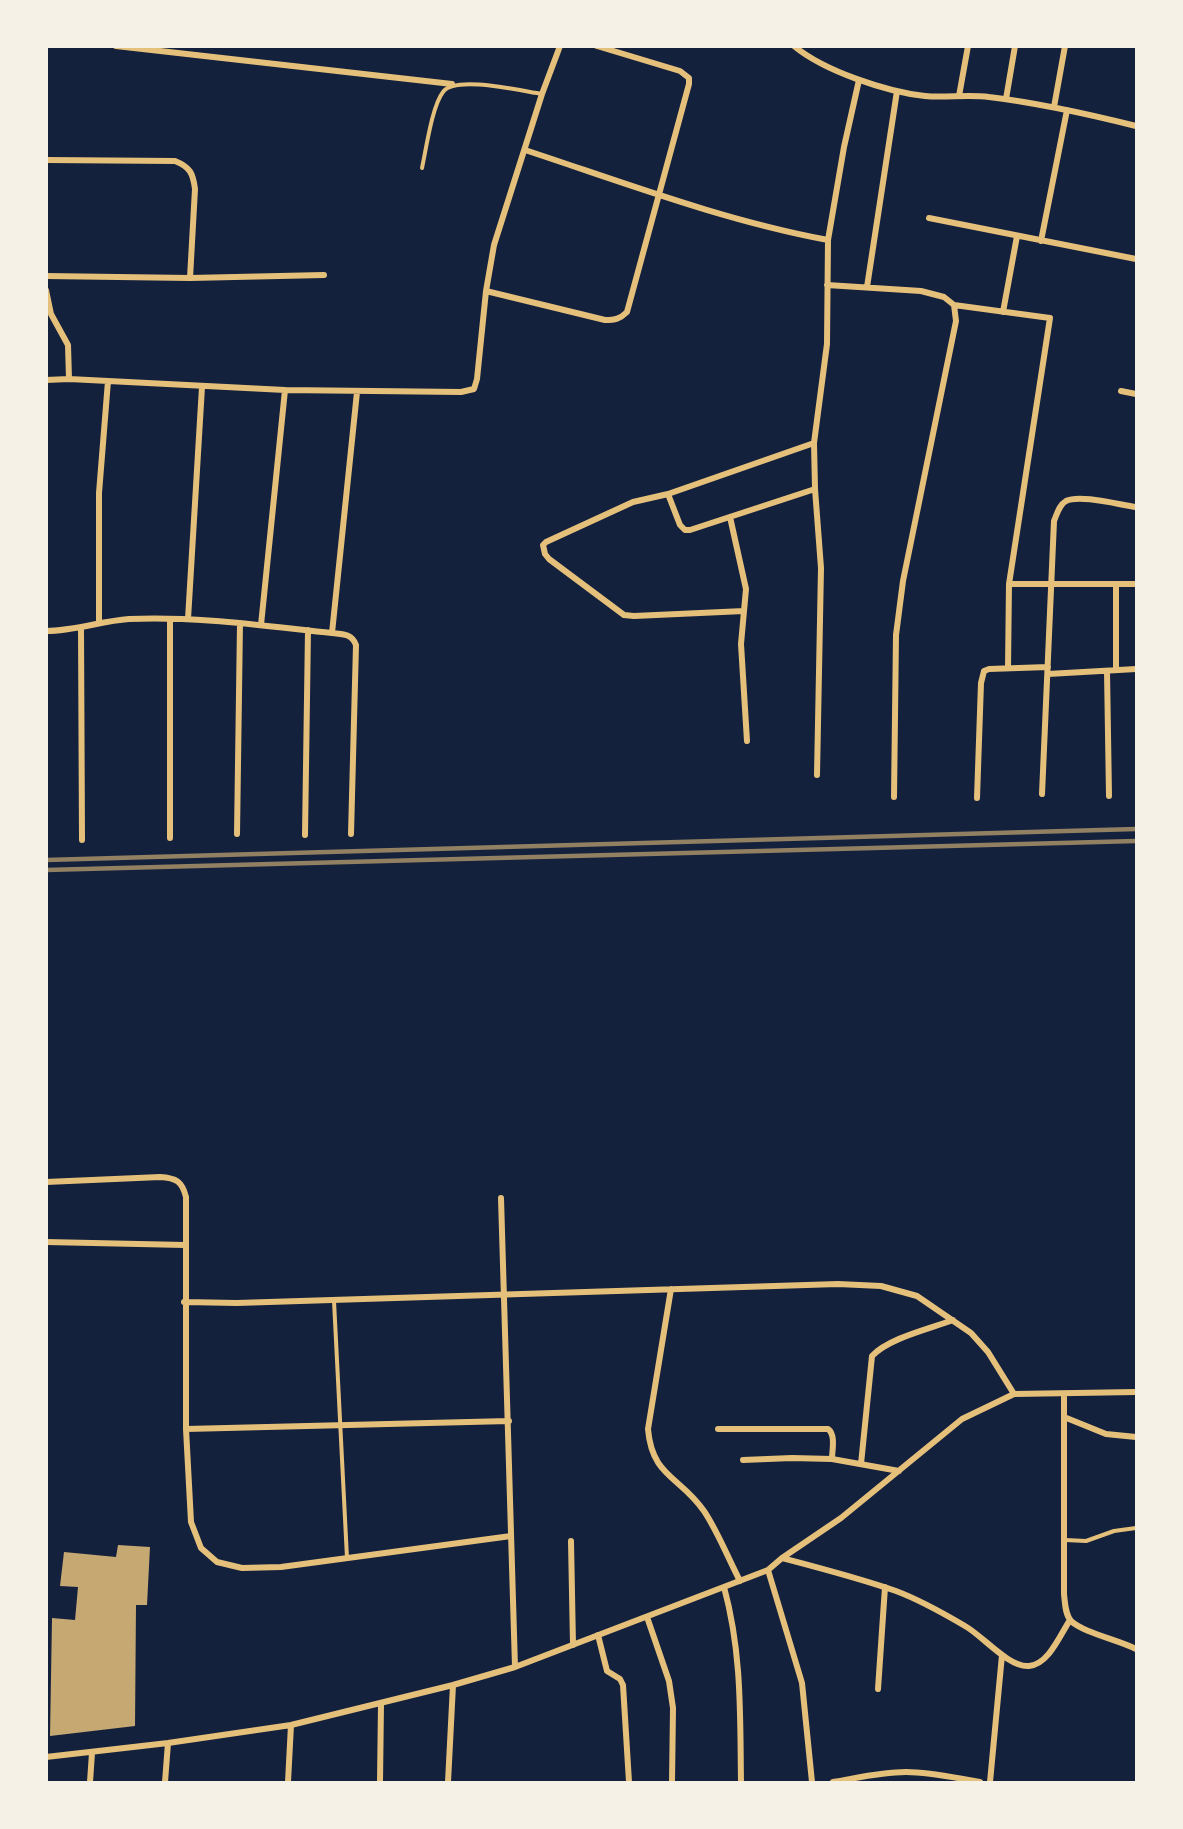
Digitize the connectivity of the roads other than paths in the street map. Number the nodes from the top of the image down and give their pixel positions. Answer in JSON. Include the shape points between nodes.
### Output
{"nodes":[{"id":1,"x":116,"y":46,"type":"edge"},
{"id":2,"x":560,"y":46,"type":"edge"},
{"id":3,"x":597,"y":46,"type":"edge"},
{"id":4,"x":794,"y":46,"type":"edge"},
{"id":5,"x":968,"y":46,"type":"edge"},
{"id":6,"x":1015,"y":46,"type":"edge"},
{"id":7,"x":1065,"y":46,"type":"edge"},
{"id":8,"x":123,"y":47,"type":"edge"},
{"id":9,"x":859,"y":80,"type":"junction"},
{"id":10,"x":452,"y":84,"type":"junction"},
{"id":11,"x":897,"y":91,"type":"junction"},
{"id":12,"x":542,"y":94,"type":"junction"},
{"id":13,"x":959,"y":96,"type":"junction"},
{"id":14,"x":1006,"y":99,"type":"junction"},
{"id":15,"x":1054,"y":107,"type":"junction"},
{"id":16,"x":1067,"y":110,"type":"junction"},
{"id":17,"x":1137,"y":126,"type":"edge"},
{"id":18,"x":525,"y":150,"type":"junction"},
{"id":19,"x":46,"y":160,"type":"edge"},
{"id":20,"x":422,"y":168,"type":"dead end"},
{"id":21,"x":658,"y":194,"type":"junction"},
{"id":22,"x":929,"y":219,"type":"dead end"},
{"id":23,"x":1017,"y":236,"type":"junction"},
{"id":24,"x":828,"y":240,"type":"junction"},
{"id":25,"x":1041,"y":241,"type":"junction"},
{"id":26,"x":1137,"y":259,"type":"edge"},
{"id":27,"x":324,"y":275,"type":"dead end"},
{"id":28,"x":46,"y":276,"type":"edge"},
{"id":29,"x":190,"y":278,"type":"junction"},
{"id":30,"x":827,"y":285,"type":"junction"},
{"id":31,"x":867,"y":287,"type":"junction"},
{"id":32,"x":46,"y":290,"type":"edge"},
{"id":33,"x":486,"y":291,"type":"junction"},
{"id":34,"x":954,"y":305,"type":"junction"},
{"id":35,"x":1003,"y":312,"type":"junction"},
{"id":36,"x":69,"y":379,"type":"junction"},
{"id":37,"x":46,"y":380,"type":"edge"},
{"id":38,"x":108,"y":381,"type":"junction"},
{"id":39,"x":202,"y":387,"type":"junction"},
{"id":40,"x":285,"y":390,"type":"junction"},
{"id":41,"x":1121,"y":391,"type":"dead end"},
{"id":42,"x":357,"y":392,"type":"junction"},
{"id":43,"x":1137,"y":394,"type":"edge"},
{"id":44,"x":814,"y":443,"type":"junction"},
{"id":45,"x":815,"y":489,"type":"junction"},
{"id":46,"x":668,"y":494,"type":"junction"},
{"id":47,"x":1137,"y":507,"type":"edge"},
{"id":48,"x":730,"y":517,"type":"junction"},
{"id":49,"x":1009,"y":584,"type":"junction"},
{"id":50,"x":1052,"y":584,"type":"junction"},
{"id":51,"x":1116,"y":584,"type":"junction"},
{"id":52,"x":1137,"y":584,"type":"edge"},
{"id":53,"x":744,"y":611,"type":"junction"},
{"id":54,"x":170,"y":620,"type":"junction"},
{"id":55,"x":188,"y":620,"type":"junction"},
{"id":56,"x":99,"y":622,"type":"junction"},
{"id":57,"x":240,"y":623,"type":"junction"},
{"id":58,"x":261,"y":625,"type":"junction"},
{"id":59,"x":81,"y":627,"type":"junction"},
{"id":60,"x":308,"y":630,"type":"junction"},
{"id":61,"x":46,"y":631,"type":"edge"},
{"id":62,"x":332,"y":633,"type":"junction"},
{"id":63,"x":1008,"y":668,"type":"junction"},
{"id":64,"x":1137,"y":669,"type":"edge"},
{"id":65,"x":1048,"y":670,"type":"junction"},
{"id":66,"x":1116,"y":670,"type":"junction"},
{"id":67,"x":1107,"y":671,"type":"junction"},
{"id":68,"x":747,"y":741,"type":"dead end"},
{"id":69,"x":817,"y":775,"type":"dead end"},
{"id":70,"x":1042,"y":794,"type":"dead end"},
{"id":71,"x":1109,"y":796,"type":"dead end"},
{"id":72,"x":894,"y":797,"type":"dead end"},
{"id":73,"x":977,"y":798,"type":"dead end"},
{"id":74,"x":237,"y":834,"type":"dead end"},
{"id":75,"x":351,"y":834,"type":"dead end"},
{"id":76,"x":305,"y":835,"type":"dead end"},
{"id":77,"x":170,"y":838,"type":"dead end"},
{"id":78,"x":82,"y":840,"type":"dead end"},
{"id":79,"x":46,"y":1182,"type":"edge"},
{"id":80,"x":501,"y":1198,"type":"dead end"},
{"id":81,"x":46,"y":1242,"type":"edge"},
{"id":82,"x":185,"y":1245,"type":"junction"},
{"id":83,"x":671,"y":1289,"type":"junction"},
{"id":84,"x":503,"y":1294,"type":"junction"},
{"id":85,"x":334,"y":1301,"type":"junction"},
{"id":86,"x":184,"y":1302,"type":"junction"},
{"id":87,"x":953,"y":1320,"type":"junction"},
{"id":88,"x":1137,"y":1392,"type":"edge"},
{"id":89,"x":1014,"y":1394,"type":"junction"},
{"id":90,"x":1064,"y":1394,"type":"junction"},
{"id":91,"x":1064,"y":1417,"type":"junction"},
{"id":92,"x":508,"y":1421,"type":"junction"},
{"id":93,"x":341,"y":1425,"type":"junction"},
{"id":94,"x":186,"y":1429,"type":"junction"},
{"id":95,"x":718,"y":1429,"type":"dead end"},
{"id":96,"x":1137,"y":1437,"type":"edge"},
{"id":97,"x":832,"y":1459,"type":"junction"},
{"id":98,"x":743,"y":1460,"type":"dead end"},
{"id":99,"x":861,"y":1464,"type":"junction"},
{"id":100,"x":899,"y":1471,"type":"junction"},
{"id":101,"x":1137,"y":1528,"type":"edge"},
{"id":102,"x":511,"y":1536,"type":"junction"},
{"id":103,"x":1064,"y":1540,"type":"junction"},
{"id":104,"x":570,"y":1541,"type":"dead end"},
{"id":105,"x":347,"y":1558,"type":"junction"},
{"id":106,"x":782,"y":1558,"type":"junction"},
{"id":107,"x":768,"y":1570,"type":"junction"},
{"id":108,"x":740,"y":1581,"type":"junction"},
{"id":109,"x":724,"y":1587,"type":"junction"},
{"id":110,"x":885,"y":1587,"type":"junction"},
{"id":111,"x":647,"y":1617,"type":"junction"},
{"id":112,"x":1070,"y":1620,"type":"junction"},
{"id":113,"x":598,"y":1635,"type":"junction"},
{"id":114,"x":573,"y":1645,"type":"junction"},
{"id":115,"x":1137,"y":1649,"type":"edge"},
{"id":116,"x":1002,"y":1655,"type":"junction"},
{"id":117,"x":515,"y":1667,"type":"junction"},
{"id":118,"x":453,"y":1685,"type":"junction"},
{"id":119,"x":878,"y":1689,"type":"dead end"},
{"id":120,"x":381,"y":1704,"type":"junction"},
{"id":121,"x":291,"y":1725,"type":"junction"},
{"id":122,"x":168,"y":1743,"type":"junction"},
{"id":123,"x":92,"y":1753,"type":"junction"},
{"id":124,"x":46,"y":1757,"type":"edge"},
{"id":125,"x":90,"y":1782,"type":"edge"},
{"id":126,"x":165,"y":1782,"type":"edge"},
{"id":127,"x":288,"y":1782,"type":"edge"},
{"id":128,"x":380,"y":1782,"type":"edge"},
{"id":129,"x":448,"y":1782,"type":"edge"},
{"id":130,"x":629,"y":1782,"type":"edge"},
{"id":131,"x":672,"y":1782,"type":"edge"},
{"id":132,"x":741,"y":1782,"type":"edge"},
{"id":133,"x":812,"y":1782,"type":"edge"},
{"id":134,"x":833,"y":1782,"type":"edge"},
{"id":135,"x":980,"y":1782,"type":"edge"},
{"id":136,"x":990,"y":1782,"type":"edge"}],
"edges":[{"from":1,"to":8,"type":"street"},
{"from":2,"to":12,"type":"street"},
{"from":3,"to":21,"type":"street","via":[[680,71],[689,78]]},
{"from":4,"to":9,"type":"street"},
{"from":5,"to":13,"type":"street"},
{"from":6,"to":14,"type":"street"},
{"from":7,"to":15,"type":"street"},
{"from":8,"to":10,"type":"street"},
{"from":9,"to":11,"type":"street"},
{"from":9,"to":24,"type":"street"},
{"from":10,"to":12,"type":"lane"},
{"from":10,"to":20,"type":"lane","via":[[438,101]]},
{"from":11,"to":13,"type":"street"},
{"from":11,"to":31,"type":"street"},
{"from":12,"to":18,"type":"street"},
{"from":13,"to":14,"type":"street"},
{"from":14,"to":15,"type":"street"},
{"from":15,"to":16,"type":"street"},
{"from":16,"to":17,"type":"street"},
{"from":16,"to":25,"type":"street"},
{"from":18,"to":21,"type":"street"},
{"from":18,"to":33,"type":"street","via":[[494,245]]},
{"from":19,"to":29,"type":"street","via":[[175,162],[187,166],[194,175],[195,189]]},
{"from":21,"to":24,"type":"street","via":[[786,232]]},
{"from":21,"to":33,"type":"street","via":[[627,312],[622,317],[605,320]]},
{"from":22,"to":23,"type":"street"},
{"from":23,"to":25,"type":"street"},
{"from":23,"to":35,"type":"street"},
{"from":24,"to":30,"type":"street"},
{"from":25,"to":26,"type":"street"},
{"from":27,"to":29,"type":"street"},
{"from":28,"to":29,"type":"street"},
{"from":30,"to":31,"type":"street"},
{"from":30,"to":44,"type":"street","via":[[827,344]]},
{"from":31,"to":34,"type":"street","via":[[921,291],[944,297]]},
{"from":32,"to":36,"type":"street","via":[[51,314],[68,345]]},
{"from":33,"to":42,"type":"street","via":[[474,389]]},
{"from":34,"to":35,"type":"street"},
{"from":34,"to":72,"type":"street","via":[[956,321],[910,540],[896,635]]},
{"from":35,"to":49,"type":"street","via":[[1050,318]]},
{"from":36,"to":37,"type":"street"},
{"from":36,"to":38,"type":"street"},
{"from":38,"to":39,"type":"street"},
{"from":38,"to":56,"type":"street","via":[[99,493]]},
{"from":39,"to":40,"type":"street"},
{"from":39,"to":55,"type":"street"},
{"from":40,"to":42,"type":"street"},
{"from":40,"to":58,"type":"street"},
{"from":41,"to":43,"type":"street"},
{"from":42,"to":62,"type":"street"},
{"from":44,"to":45,"type":"street"},
{"from":44,"to":46,"type":"street"},
{"from":45,"to":48,"type":"street"},
{"from":45,"to":69,"type":"street","via":[[821,568]]},
{"from":46,"to":48,"type":"street","via":[[685,531]]},
{"from":46,"to":53,"type":"street","via":[[633,502],[601,516],[546,542],[543,550],[624,615]]},
{"from":47,"to":50,"type":"street","via":[[1066,501],[1054,521]]},
{"from":48,"to":53,"type":"street","via":[[746,589]]},
{"from":49,"to":50,"type":"street"},
{"from":49,"to":63,"type":"street"},
{"from":50,"to":51,"type":"street"},
{"from":50,"to":65,"type":"street"},
{"from":51,"to":52,"type":"street"},
{"from":51,"to":66,"type":"street"},
{"from":53,"to":68,"type":"street","via":[[741,644]]},
{"from":54,"to":55,"type":"street"},
{"from":54,"to":56,"type":"street"},
{"from":54,"to":77,"type":"street"},
{"from":55,"to":57,"type":"street"},
{"from":56,"to":59,"type":"street"},
{"from":57,"to":58,"type":"street"},
{"from":57,"to":74,"type":"street"},
{"from":58,"to":60,"type":"street"},
{"from":59,"to":61,"type":"street"},
{"from":59,"to":78,"type":"street"},
{"from":60,"to":62,"type":"street"},
{"from":60,"to":76,"type":"street"},
{"from":62,"to":75,"type":"street","via":[[348,635],[356,645]]},
{"from":63,"to":65,"type":"street"},
{"from":63,"to":73,"type":"street","via":[[989,669],[982,675]]},
{"from":64,"to":66,"type":"street"},
{"from":65,"to":67,"type":"street"},
{"from":65,"to":70,"type":"street"},
{"from":66,"to":67,"type":"street"},
{"from":67,"to":71,"type":"street"},
{"from":79,"to":82,"type":"street","via":[[160,1177],[179,1181],[186,1197]]},
{"from":80,"to":84,"type":"street"},
{"from":81,"to":82,"type":"street"},
{"from":82,"to":86,"type":"street"},
{"from":83,"to":84,"type":"street"},
{"from":83,"to":87,"type":"street","via":[[881,1286],[917,1296]]},
{"from":83,"to":108,"type":"street","via":[[648,1429],[649,1447],[655,1461],[704,1511]]},
{"from":84,"to":85,"type":"street"},
{"from":84,"to":92,"type":"street"},
{"from":85,"to":86,"type":"street"},
{"from":85,"to":93,"type":"lane"},
{"from":86,"to":94,"type":"street"},
{"from":87,"to":89,"type":"street","via":[[988,1352]]},
{"from":87,"to":99,"type":"street","via":[[902,1339],[872,1356]]},
{"from":88,"to":90,"type":"street"},
{"from":89,"to":90,"type":"street"},
{"from":89,"to":100,"type":"street","via":[[962,1419]]},
{"from":90,"to":91,"type":"street"},
{"from":91,"to":96,"type":"street","via":[[1106,1434]]},
{"from":91,"to":103,"type":"street"},
{"from":92,"to":93,"type":"street"},
{"from":92,"to":102,"type":"street"},
{"from":93,"to":94,"type":"street"},
{"from":93,"to":105,"type":"lane"},
{"from":94,"to":105,"type":"street","via":[[191,1522],[201,1548],[217,1562],[242,1568],[281,1567]]},
{"from":95,"to":97,"type":"street","via":[[828,1429],[832,1432]]},
{"from":97,"to":98,"type":"street"},
{"from":97,"to":99,"type":"street"},
{"from":99,"to":100,"type":"street"},
{"from":100,"to":106,"type":"street","via":[[841,1518]]},
{"from":101,"to":103,"type":"lane","via":[[1086,1541]]},
{"from":102,"to":105,"type":"street"},
{"from":102,"to":117,"type":"street"},
{"from":103,"to":112,"type":"street","via":[[1065,1610]]},
{"from":104,"to":114,"type":"street"},
{"from":106,"to":107,"type":"street"},
{"from":106,"to":110,"type":"street"},
{"from":107,"to":108,"type":"street"},
{"from":107,"to":133,"type":"street","via":[[802,1683]]},
{"from":108,"to":109,"type":"street"},
{"from":109,"to":111,"type":"street"},
{"from":109,"to":132,"type":"street","via":[[737,1649]]},
{"from":110,"to":116,"type":"street","via":[[970,1628]]},
{"from":110,"to":119,"type":"street"},
{"from":111,"to":113,"type":"street"},
{"from":111,"to":131,"type":"street","via":[[669,1681],[673,1708]]},
{"from":112,"to":115,"type":"street"},
{"from":112,"to":116,"type":"street","via":[[1040,1663],[1023,1666]]},
{"from":113,"to":114,"type":"street"},
{"from":113,"to":130,"type":"street","via":[[607,1671],[623,1685]]},
{"from":114,"to":117,"type":"street"},
{"from":116,"to":136,"type":"street"},
{"from":117,"to":118,"type":"street"},
{"from":118,"to":120,"type":"street"},
{"from":118,"to":129,"type":"street"},
{"from":120,"to":121,"type":"street"},
{"from":120,"to":128,"type":"street"},
{"from":121,"to":122,"type":"street"},
{"from":121,"to":127,"type":"street"},
{"from":122,"to":123,"type":"street"},
{"from":122,"to":126,"type":"street"},
{"from":123,"to":124,"type":"street"},
{"from":123,"to":125,"type":"street"},
{"from":134,"to":135,"type":"street","via":[[906,1772]]}]}
